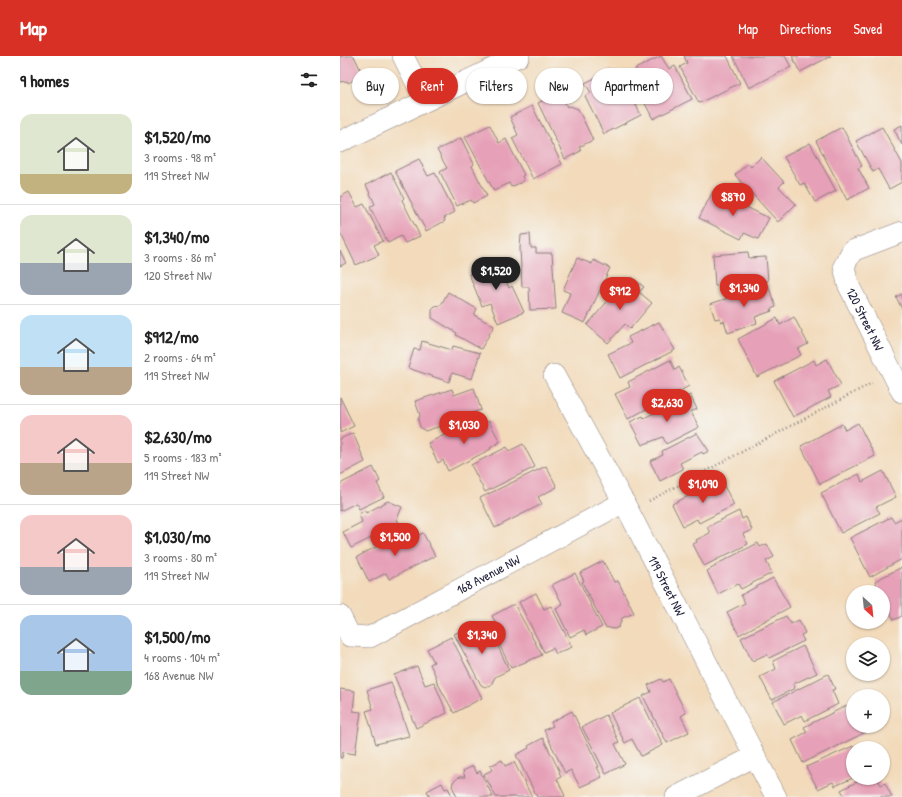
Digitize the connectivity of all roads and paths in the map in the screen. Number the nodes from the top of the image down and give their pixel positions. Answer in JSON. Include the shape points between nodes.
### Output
{"nodes":[{"id":1,"x":403,"y":56,"type":"edge"},
{"id":2,"x":519,"y":56,"type":"edge"},
{"id":3,"x":409,"y":68,"type":"edge"},
{"id":4,"x":458,"y":85,"type":"edge"},
{"id":5,"x":417,"y":104,"type":"edge"},
{"id":6,"x":340,"y":142,"type":"edge"},
{"id":7,"x":902,"y":232,"type":"edge"},
{"id":8,"x":892,"y":372,"type":"junction"},
{"id":9,"x":554,"y":375,"type":"dead end"},
{"id":10,"x":902,"y":392,"type":"edge"},
{"id":11,"x":626,"y":507,"type":"junction"},
{"id":12,"x":340,"y":616,"type":"edge"},
{"id":13,"x":755,"y":756,"type":"junction"},
{"id":14,"x":676,"y":797,"type":"edge"},
{"id":15,"x":776,"y":797,"type":"edge"}],
"edges":[{"from":1,"to":3,"type":"street"},
{"from":2,"to":4,"type":"street"},
{"from":5,"to":6,"type":"street"},
{"from":7,"to":8,"type":"street","name":"120 Street NW","via":[[852,251],[844,266],[848,284]]},
{"from":8,"to":10,"type":"street","name":"120 Street NW"},
{"from":8,"to":11,"type":"path"},
{"from":9,"to":11,"type":"street","name":"119 Street NW"},
{"from":11,"to":12,"type":"street","name":"168 Avenue NW","via":[[370,637],[350,636]]},
{"from":11,"to":13,"type":"street","name":"119 Street NW"},
{"from":13,"to":14,"type":"street"},
{"from":13,"to":15,"type":"street","name":"119 Street NW"}]}
